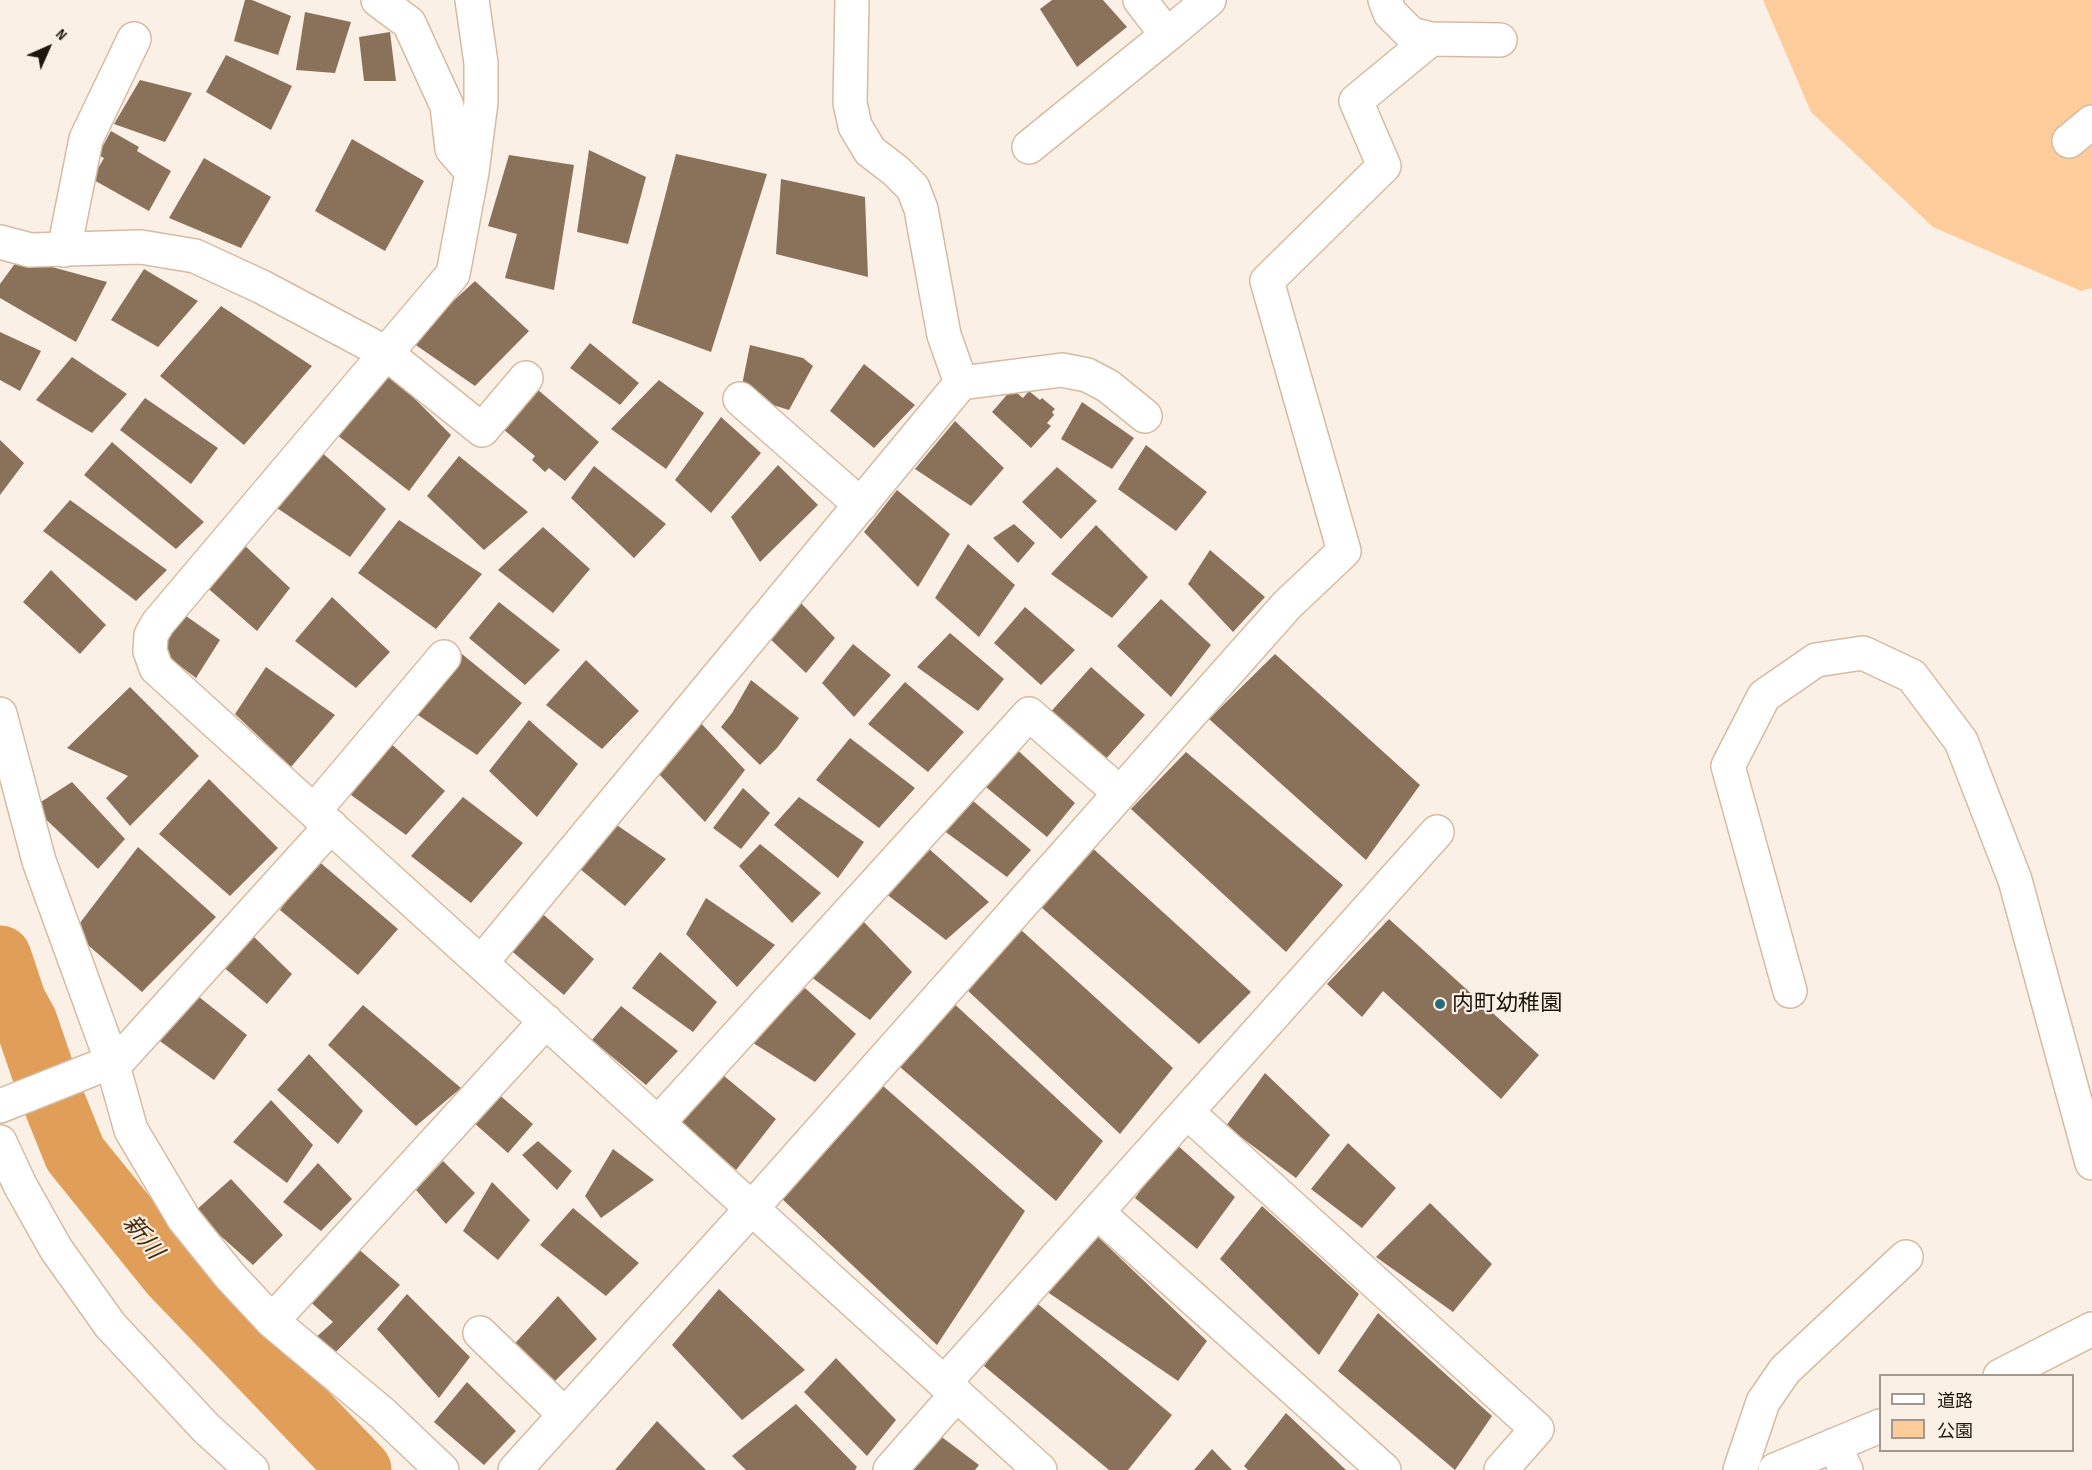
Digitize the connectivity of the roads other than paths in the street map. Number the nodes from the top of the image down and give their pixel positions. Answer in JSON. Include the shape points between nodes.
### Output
{"nodes":[{"id":1,"x":378,"y":0,"type":"edge"},
{"id":2,"x":472,"y":0,"type":"edge"},
{"id":3,"x":852,"y":0,"type":"edge"},
{"id":4,"x":1140,"y":0,"type":"edge"},
{"id":5,"x":1209,"y":0,"type":"edge"},
{"id":6,"x":1385,"y":0,"type":"edge"},
{"id":7,"x":1167,"y":35,"type":"junction"},
{"id":8,"x":134,"y":39,"type":"dead end"},
{"id":9,"x":1431,"y":39,"type":"junction"},
{"id":10,"x":1500,"y":40,"type":"dead end"},
{"id":11,"x":1029,"y":147,"type":"dead end"},
{"id":12,"x":472,"y":172,"type":"junction"},
{"id":13,"x":0,"y":242,"type":"edge"},
{"id":14,"x":64,"y":250,"type":"junction"},
{"id":15,"x":386,"y":353,"type":"junction"},
{"id":16,"x":526,"y":378,"type":"dead end"},
{"id":17,"x":961,"y":383,"type":"junction"},
{"id":18,"x":740,"y":399,"type":"dead end"},
{"id":19,"x":1144,"y":416,"type":"dead end"},
{"id":20,"x":861,"y":505,"type":"junction"},
{"id":21,"x":444,"y":657,"type":"dead end"},
{"id":22,"x":0,"y":714,"type":"edge"},
{"id":23,"x":1120,"y":793,"type":"junction"},
{"id":24,"x":322,"y":819,"type":"junction"},
{"id":25,"x":1437,"y":832,"type":"dead end"},
{"id":26,"x":481,"y":963,"type":"junction"},
{"id":27,"x":1790,"y":991,"type":"dead end"},
{"id":28,"x":546,"y":1021,"type":"junction"},
{"id":29,"x":109,"y":1064,"type":"junction"},
{"id":30,"x":0,"y":1106,"type":"edge"},
{"id":31,"x":1187,"y":1112,"type":"junction"},
{"id":32,"x":658,"y":1123,"type":"junction"},
{"id":33,"x":0,"y":1142,"type":"edge"},
{"id":34,"x":2092,"y":1163,"type":"edge"},
{"id":35,"x":752,"y":1208,"type":"junction"},
{"id":36,"x":1097,"y":1212,"type":"junction"},
{"id":37,"x":1906,"y":1257,"type":"dead end"},
{"id":38,"x":272,"y":1320,"type":"junction"},
{"id":39,"x":2092,"y":1329,"type":"edge"},
{"id":40,"x":480,"y":1333,"type":"dead end"},
{"id":41,"x":2004,"y":1374,"type":"edge"},
{"id":42,"x":951,"y":1388,"type":"junction"},
{"id":43,"x":565,"y":1415,"type":"junction"},
{"id":44,"x":1879,"y":1428,"type":"edge"},
{"id":45,"x":1840,"y":1457,"type":"edge"},
{"id":46,"x":252,"y":1470,"type":"edge"},
{"id":47,"x":442,"y":1470,"type":"edge"},
{"id":48,"x":515,"y":1470,"type":"edge"},
{"id":49,"x":890,"y":1470,"type":"edge"},
{"id":50,"x":1040,"y":1470,"type":"edge"},
{"id":51,"x":1384,"y":1470,"type":"edge"},
{"id":52,"x":1501,"y":1470,"type":"edge"},
{"id":53,"x":1740,"y":1470,"type":"edge"},
{"id":54,"x":1775,"y":1470,"type":"edge"}],
"edges":[{"from":1,"to":12,"type":"street","via":[[409,23],[447,106],[452,149]]},
{"from":2,"to":12,"type":"street","via":[[481,63],[481,102]]},
{"from":3,"to":17,"type":"street","via":[[850,103],[855,126],[870,151],[913,188],[921,209],[944,335]]},
{"from":4,"to":7,"type":"street"},
{"from":5,"to":7,"type":"street"},
{"from":6,"to":9,"type":"street","via":[[1390,13],[1411,34]]},
{"from":7,"to":11,"type":"street"},
{"from":8,"to":14,"type":"street","via":[[86,139]]},
{"from":9,"to":10,"type":"street"},
{"from":9,"to":23,"type":"street","via":[[1356,101],[1384,166],[1267,281],[1344,551],[1287,605]]},
{"from":12,"to":15,"type":"street","via":[[453,274]]},
{"from":13,"to":14,"type":"street","via":[[30,250]]},
{"from":14,"to":15,"type":"street","via":[[141,247],[195,256]]},
{"from":15,"to":16,"type":"street","via":[[482,430]]},
{"from":15,"to":24,"type":"street","via":[[151,634],[150,651],[156,668]]},
{"from":17,"to":19,"type":"street","via":[[1062,370],[1087,375],[1108,386]]},
{"from":17,"to":20,"type":"street"},
{"from":18,"to":20,"type":"street"},
{"from":20,"to":26,"type":"street"},
{"from":21,"to":24,"type":"street"},
{"from":22,"to":29,"type":"street","via":[[39,861]]},
{"from":23,"to":32,"type":"street","via":[[1029,714]]},
{"from":23,"to":35,"type":"street"},
{"from":24,"to":26,"type":"street"},
{"from":24,"to":29,"type":"street","via":[[121,1058]]},
{"from":25,"to":31,"type":"street"},
{"from":26,"to":28,"type":"street"},
{"from":27,"to":34,"type":"street","via":[[1728,766],[1764,696],[1816,660],[1863,653],[1912,676],[1961,741],[2015,880]]},
{"from":28,"to":32,"type":"street"},
{"from":28,"to":38,"type":"street"},
{"from":29,"to":30,"type":"street"},
{"from":29,"to":38,"type":"street","via":[[130,1130],[184,1219]]},
{"from":31,"to":36,"type":"street"},
{"from":31,"to":52,"type":"street","via":[[1537,1429]]},
{"from":32,"to":35,"type":"street"},
{"from":33,"to":46,"type":"street","via":[[56,1249],[110,1325],[206,1428]]},
{"from":35,"to":42,"type":"street"},
{"from":35,"to":43,"type":"street"},
{"from":36,"to":42,"type":"street"},
{"from":36,"to":51,"type":"street"},
{"from":37,"to":53,"type":"street","via":[[1785,1370],[1763,1402]]},
{"from":38,"to":47,"type":"street"},
{"from":39,"to":41,"type":"street"},
{"from":40,"to":43,"type":"street"},
{"from":42,"to":49,"type":"street"},
{"from":42,"to":50,"type":"street"},
{"from":43,"to":48,"type":"street"},
{"from":44,"to":45,"type":"street"},
{"from":45,"to":54,"type":"street"}]}
